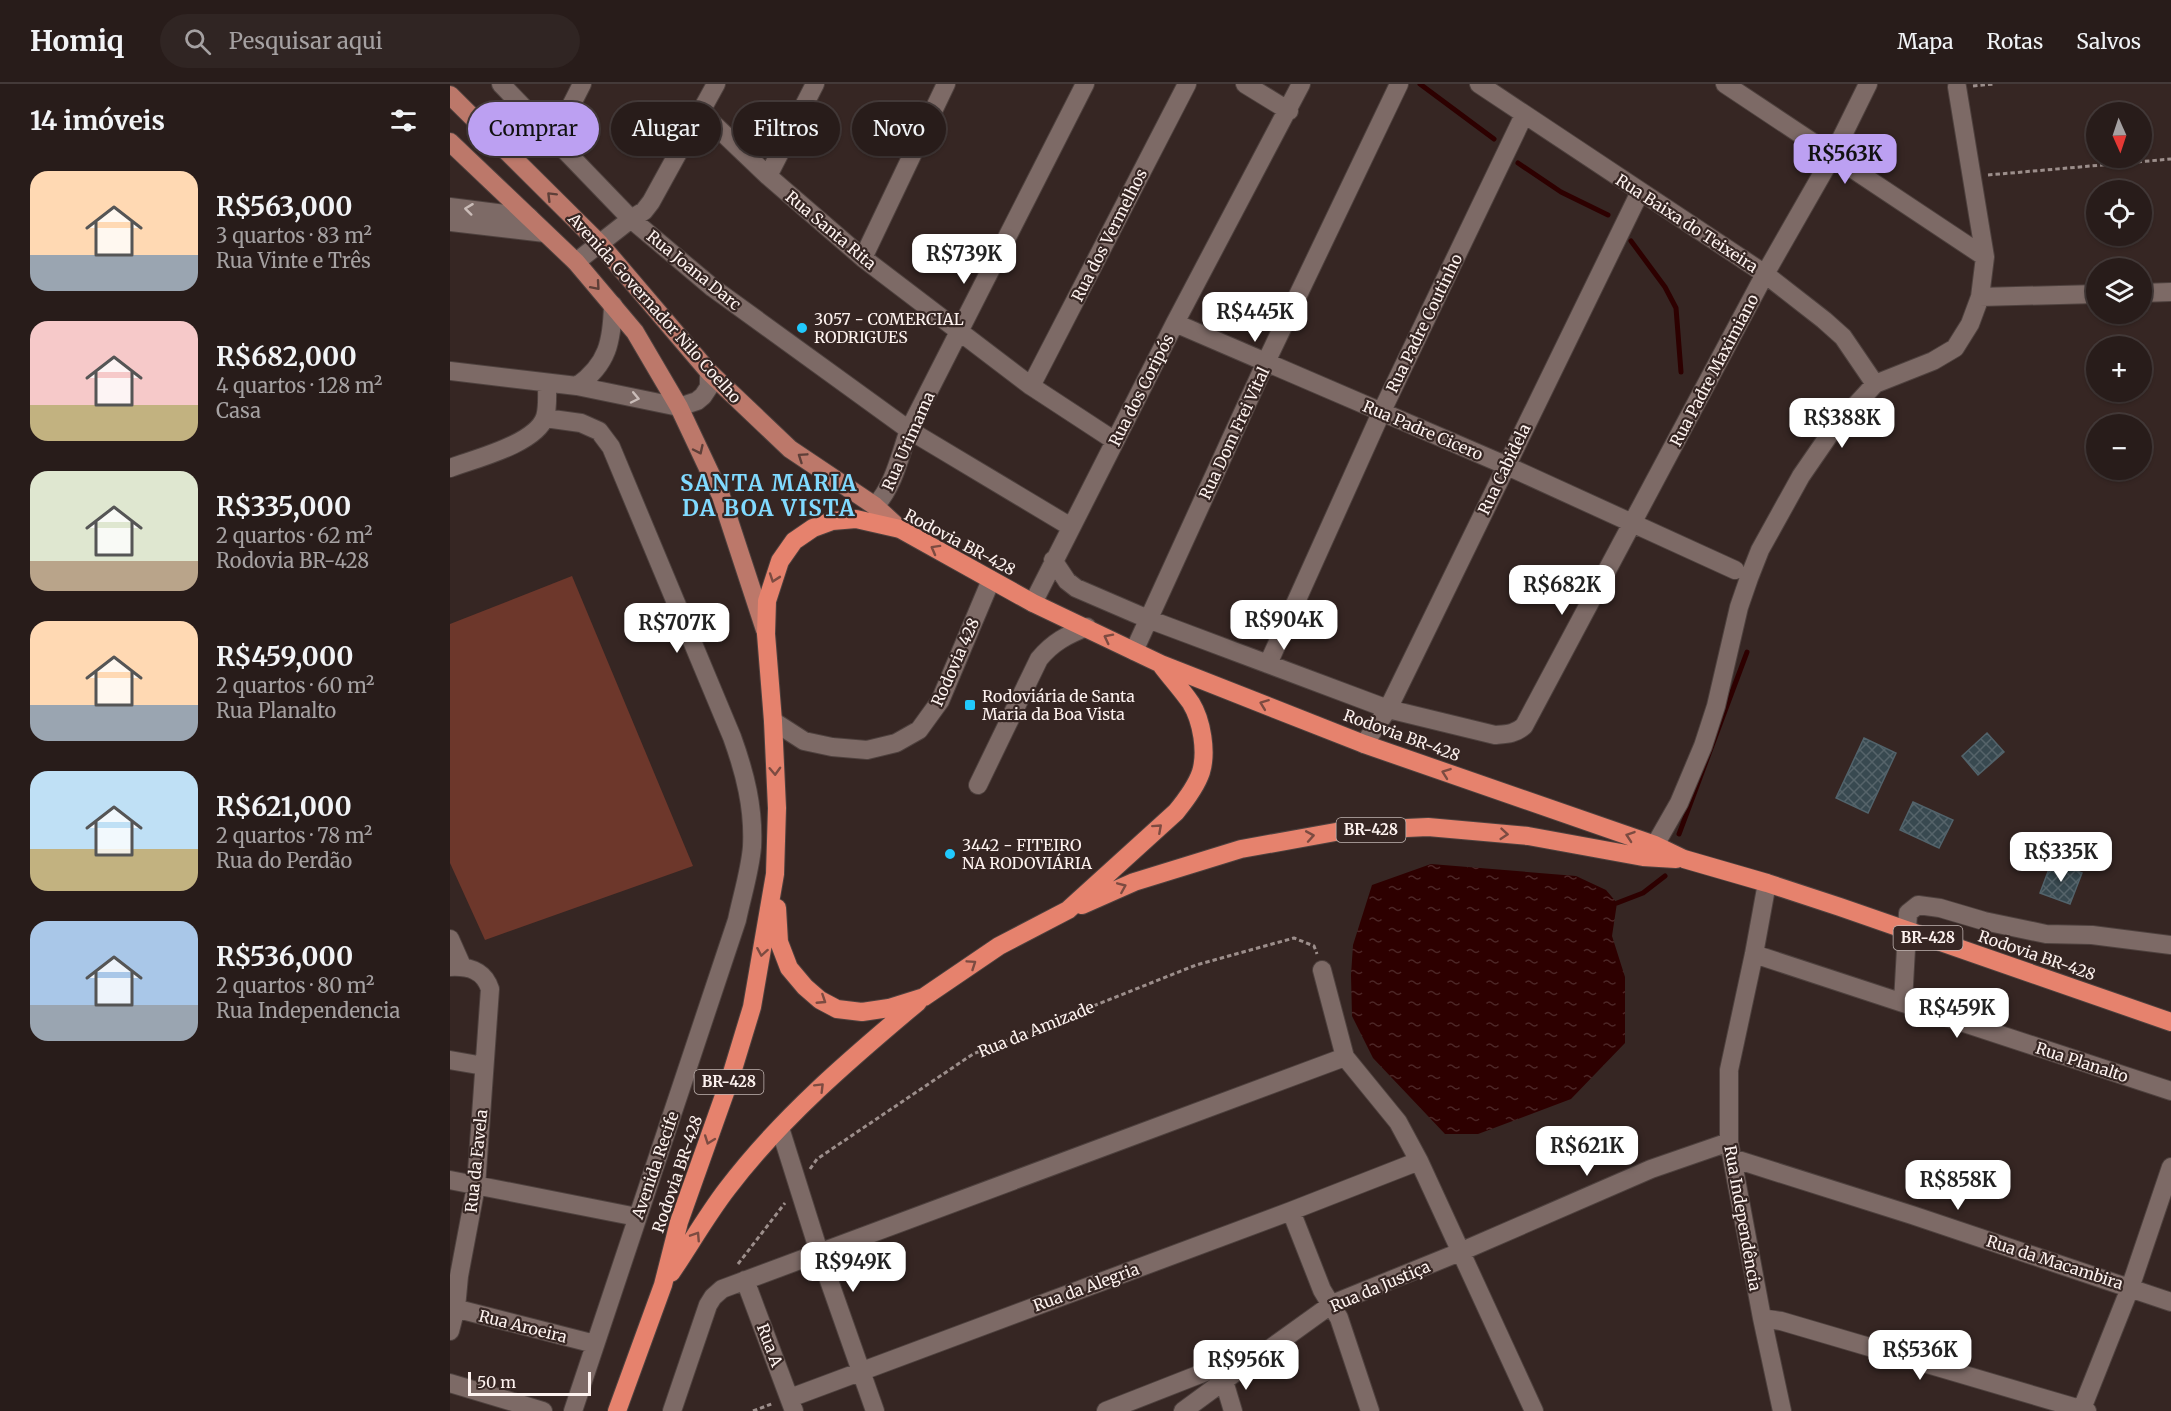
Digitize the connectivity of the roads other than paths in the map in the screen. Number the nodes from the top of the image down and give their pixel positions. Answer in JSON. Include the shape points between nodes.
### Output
{"nodes":[{"id":1,"x":501,"y":84,"type":"edge"},
{"id":2,"x":582,"y":84,"type":"edge"},
{"id":3,"x":717,"y":84,"type":"edge"},
{"id":4,"x":815,"y":84,"type":"edge"},
{"id":5,"x":946,"y":84,"type":"edge"},
{"id":6,"x":1085,"y":84,"type":"edge"},
{"id":7,"x":1188,"y":84,"type":"edge"},
{"id":8,"x":1245,"y":84,"type":"edge"},
{"id":9,"x":1301,"y":84,"type":"edge"},
{"id":10,"x":1399,"y":84,"type":"edge"},
{"id":11,"x":1725,"y":84,"type":"edge"},
{"id":12,"x":1868,"y":84,"type":"edge"},
{"id":13,"x":1488,"y":87,"type":"edge"},
{"id":14,"x":1957,"y":87,"type":"dead end"},
{"id":15,"x":450,"y":95,"type":"edge"},
{"id":16,"x":518,"y":102,"type":"edge"},
{"id":17,"x":573,"y":102,"type":"edge"},
{"id":18,"x":708,"y":102,"type":"edge"},
{"id":19,"x":1288,"y":111,"type":"junction"},
{"id":20,"x":1524,"y":115,"type":"junction"},
{"id":21,"x":721,"y":131,"type":"edge"},
{"id":22,"x":450,"y":142,"type":"edge"},
{"id":23,"x":1833,"y":155,"type":"junction"},
{"id":24,"x":570,"y":156,"type":"edge"},
{"id":25,"x":677,"y":156,"type":"edge"},
{"id":26,"x":768,"y":176,"type":"junction"},
{"id":27,"x":1640,"y":192,"type":"junction"},
{"id":28,"x":450,"y":207,"type":"edge"},
{"id":29,"x":529,"y":217,"type":"junction"},
{"id":30,"x":631,"y":219,"type":"junction"},
{"id":31,"x":450,"y":222,"type":"edge"},
{"id":32,"x":546,"y":233,"type":"junction"},
{"id":33,"x":600,"y":244,"type":"junction"},
{"id":34,"x":1985,"y":257,"type":"junction"},
{"id":35,"x":863,"y":258,"type":"junction"},
{"id":36,"x":576,"y":262,"type":"junction"},
{"id":37,"x":1765,"y":274,"type":"junction"},
{"id":38,"x":2171,"y":292,"type":"edge"},
{"id":39,"x":2152,"y":293,"type":"edge"},
{"id":40,"x":2086,"y":294,"type":"edge"},
{"id":41,"x":1980,"y":297,"type":"junction"},
{"id":42,"x":613,"y":305,"type":"junction"},
{"id":43,"x":1175,"y":323,"type":"junction"},
{"id":44,"x":961,"y":332,"type":"junction"},
{"id":45,"x":1266,"y":362,"type":"junction"},
{"id":46,"x":450,"y":371,"type":"edge"},
{"id":47,"x":710,"y":372,"type":"junction"},
{"id":48,"x":547,"y":384,"type":"junction"},
{"id":49,"x":1875,"y":384,"type":"junction"},
{"id":50,"x":578,"y":386,"type":"junction"},
{"id":51,"x":1031,"y":386,"type":"junction"},
{"id":52,"x":679,"y":407,"type":"junction"},
{"id":53,"x":1381,"y":413,"type":"junction"},
{"id":54,"x":545,"y":418,"type":"junction"},
{"id":55,"x":909,"y":430,"type":"junction"},
{"id":56,"x":1115,"y":441,"type":"junction"},
{"id":57,"x":1505,"y":465,"type":"junction"},
{"id":58,"x":450,"y":468,"type":"edge"},
{"id":59,"x":875,"y":506,"type":"junction"},
{"id":60,"x":1632,"y":524,"type":"junction"},
{"id":61,"x":1071,"y":527,"type":"junction"},
{"id":62,"x":900,"y":529,"type":"junction"},
{"id":63,"x":1053,"y":560,"type":"junction"},
{"id":64,"x":1735,"y":570,"type":"dead end"},
{"id":65,"x":991,"y":580,"type":"junction"},
{"id":66,"x":1033,"y":603,"type":"junction"},
{"id":67,"x":1148,"y":620,"type":"junction"},
{"id":68,"x":1087,"y":627,"type":"junction"},
{"id":69,"x":766,"y":634,"type":"junction"},
{"id":70,"x":1134,"y":651,"type":"junction"},
{"id":71,"x":1161,"y":664,"type":"junction"},
{"id":72,"x":1268,"y":664,"type":"junction"},
{"id":73,"x":1388,"y":709,"type":"junction"},
{"id":74,"x":773,"y":721,"type":"junction"},
{"id":75,"x":1364,"y":744,"type":"junction"},
{"id":76,"x":978,"y":785,"type":"dead end"},
{"id":77,"x":1655,"y":845,"type":"junction"},
{"id":78,"x":1684,"y":859,"type":"junction"},
{"id":79,"x":775,"y":874,"type":"junction"},
{"id":80,"x":1767,"y":883,"type":"junction"},
{"id":81,"x":1068,"y":910,"type":"junction"},
{"id":82,"x":1906,"y":930,"type":"junction"},
{"id":83,"x":450,"y":939,"type":"edge"},
{"id":84,"x":2171,"y":945,"type":"edge"},
{"id":85,"x":1754,"y":954,"type":"junction"},
{"id":86,"x":456,"y":967,"type":"edge"},
{"id":87,"x":1322,"y":970,"type":"road end"},
{"id":88,"x":924,"y":997,"type":"junction"},
{"id":89,"x":1903,"y":1002,"type":"junction"},
{"id":90,"x":2171,"y":1022,"type":"edge"},
{"id":91,"x":1346,"y":1057,"type":"junction"},
{"id":92,"x":450,"y":1060,"type":"edge"},
{"id":93,"x":484,"y":1066,"type":"junction"},
{"id":94,"x":2171,"y":1091,"type":"edge"},
{"id":95,"x":780,"y":1128,"type":"junction"},
{"id":96,"x":1730,"y":1150,"type":"junction"},
{"id":97,"x":1419,"y":1161,"type":"junction"},
{"id":98,"x":2171,"y":1167,"type":"edge"},
{"id":99,"x":450,"y":1180,"type":"edge"},
{"id":100,"x":476,"y":1186,"type":"junction"},
{"id":101,"x":1291,"y":1211,"type":"junction"},
{"id":102,"x":637,"y":1217,"type":"junction"},
{"id":103,"x":819,"y":1252,"type":"junction"},
{"id":104,"x":1460,"y":1252,"type":"junction"},
{"id":105,"x":740,"y":1274,"type":"junction"},
{"id":106,"x":663,"y":1285,"type":"junction"},
{"id":107,"x":2130,"y":1288,"type":"junction"},
{"id":108,"x":2171,"y":1302,"type":"edge"},
{"id":109,"x":1332,"y":1304,"type":"junction"},
{"id":110,"x":453,"y":1308,"type":"edge"},
{"id":111,"x":1761,"y":1318,"type":"junction"},
{"id":112,"x":450,"y":1331,"type":"edge"},
{"id":113,"x":595,"y":1344,"type":"junction"},
{"id":114,"x":1257,"y":1358,"type":"junction"},
{"id":115,"x":861,"y":1370,"type":"junction"},
{"id":116,"x":1224,"y":1381,"type":"junction"},
{"id":117,"x":450,"y":1383,"type":"edge"},
{"id":118,"x":792,"y":1404,"type":"edge"},
{"id":119,"x":543,"y":1411,"type":"edge"},
{"id":120,"x":573,"y":1411,"type":"edge"},
{"id":121,"x":617,"y":1411,"type":"edge"},
{"id":122,"x":672,"y":1411,"type":"edge"},
{"id":123,"x":875,"y":1411,"type":"edge"},
{"id":124,"x":1106,"y":1411,"type":"edge"},
{"id":125,"x":1183,"y":1411,"type":"edge"},
{"id":126,"x":1233,"y":1411,"type":"edge"},
{"id":127,"x":1370,"y":1411,"type":"edge"},
{"id":128,"x":1534,"y":1411,"type":"edge"},
{"id":129,"x":1782,"y":1411,"type":"edge"},
{"id":130,"x":2084,"y":1411,"type":"edge"}],
"edges":[{"from":1,"to":16,"type":"street","name":"Rua Joana Darc"},
{"from":2,"to":17,"type":"street"},
{"from":3,"to":18,"type":"street"},
{"from":4,"to":26,"type":"street"},
{"from":5,"to":35,"type":"street"},
{"from":6,"to":44,"type":"street","name":"Rua Urimama"},
{"from":7,"to":51,"type":"street","name":"Rua dos Vermelhos"},
{"from":8,"to":19,"type":"street"},
{"from":9,"to":19,"type":"street","name":"Rua dos Coripós"},
{"from":10,"to":45,"type":"street","name":"Rua Dom Frei Vital"},
{"from":11,"to":23,"type":"street"},
{"from":12,"to":23,"type":"street","name":"Rua Padre Maximiano"},
{"from":13,"to":20,"type":"street","name":"Rua Baixa do Teixeira"},
{"from":14,"to":34,"type":"street"},
{"from":33,"to":15,"type":"main road","name":"Avenida Governador Nilo Coelho","one_way":true},
{"from":19,"to":43,"type":"street","name":"Rua dos Coripós"},
{"from":20,"to":27,"type":"street","name":"Rua Baixa do Teixeira"},
{"from":20,"to":53,"type":"street","name":"Rua Padre Coutinho"},
{"from":21,"to":26,"type":"street","name":"Rua Santa Rita"},
{"from":22,"to":29,"type":"main road","name":"Avenida Governador Nilo Coelho"},
{"from":23,"to":34,"type":"street"},
{"from":23,"to":37,"type":"street","name":"Rua Padre Maximiano"},
{"from":24,"to":30,"type":"street","name":"Rua Joana Darc"},
{"from":25,"to":30,"type":"street","via":[[651,202]]},
{"from":26,"to":35,"type":"street","name":"Rua Santa Rita"},
{"from":27,"to":37,"type":"street","name":"Rua Baixa do Teixeira"},
{"from":27,"to":57,"type":"street","name":"Rua Cabidela"},
{"from":29,"to":28,"type":"street","one_way":true},
{"from":29,"to":32,"type":"main road","name":"Avenida Governador Nilo Coelho"},
{"from":30,"to":33,"type":"street"},
{"from":30,"to":55,"type":"street","name":"Rua Joana Darc","via":[[713,288]]},
{"from":31,"to":32,"type":"street"},
{"from":32,"to":36,"type":"main road","name":"Avenida Governador Nilo Coelho"},
{"from":33,"to":36,"type":"street"},
{"from":33,"to":47,"type":"main road","name":"Avenida Governador Nilo Coelho"},
{"from":34,"to":41,"type":"street"},
{"from":35,"to":44,"type":"street","name":"Rua Santa Rita"},
{"from":36,"to":42,"type":"main road","name":"Avenida Governador Nilo Coelho","one_way":true},
{"from":37,"to":49,"type":"street","name":"Rua Baixa do Teixeira","via":[[1843,338]]},
{"from":37,"to":60,"type":"street","name":"Rua Padre Maximiano"},
{"from":38,"to":39,"type":"street"},
{"from":40,"to":41,"type":"street"},
{"from":41,"to":49,"type":"street","via":[[1955,348]]},
{"from":42,"to":50,"type":"street","via":[[607,351],[598,367]]},
{"from":42,"to":52,"type":"main road","name":"Avenida Governador Nilo Coelho","via":[[635,332]]},
{"from":43,"to":45,"type":"street","name":"Rua Padre Cicero"},
{"from":43,"to":56,"type":"street","name":"Rua dos Coripós"},
{"from":44,"to":51,"type":"street","name":"Rua Santa Rita"},
{"from":44,"to":55,"type":"street","name":"Rua Urimama"},
{"from":45,"to":53,"type":"street","name":"Rua Padre Cicero"},
{"from":45,"to":67,"type":"street","name":"Rua Dom Frei Vital"},
{"from":46,"to":48,"type":"street"},
{"from":47,"to":52,"type":"street","via":[[709,387],[703,396]]},
{"from":59,"to":47,"type":"main road","name":"Avenida Governador Nilo Coelho","one_way":true,"via":[[790,449]]},
{"from":48,"to":50,"type":"street"},
{"from":48,"to":54,"type":"street"},
{"from":49,"to":77,"type":"street","via":[[1832,431],[1801,476],[1760,550],[1740,607],[1703,746],[1679,803]]},
{"from":50,"to":52,"type":"street","one_way":true},
{"from":51,"to":56,"type":"street","name":"Rua Santa Rita"},
{"from":52,"to":69,"type":"main road","name":"Avenida Governador Nilo Coelho","one_way":true,"via":[[721,496]]},
{"from":53,"to":57,"type":"street","name":"Rua Padre Cicero"},
{"from":53,"to":72,"type":"street","name":"Rua Padre Coutinho"},
{"from":54,"to":58,"type":"street","via":[[518,443]]},
{"from":54,"to":102,"type":"street","name":"Avenida Recife","via":[[581,423],[599,431],[611,447],[743,766],[751,805],[752,848],[737,920]]},
{"from":55,"to":59,"type":"street","name":"Rua Urimama","via":[[890,483]]},
{"from":55,"to":61,"type":"street","name":"Rua Joana Darc"},
{"from":56,"to":61,"type":"street","name":"Rua dos Coripós"},
{"from":57,"to":60,"type":"street","name":"Rua Padre Cicero"},
{"from":57,"to":73,"type":"street","name":"Rua Cabidela"},
{"from":59,"to":62,"type":"main road","name":"Avenida Governador Nilo Coelho"},
{"from":60,"to":64,"type":"street","name":"Rua Padre Cicero"},
{"from":60,"to":73,"type":"street","name":"Rua Padre Maximiano","via":[[1524,726],[1511,734],[1495,735]]},
{"from":61,"to":63,"type":"street","name":"Rua dos Coripós"},
{"from":65,"to":62,"type":"highway","name":"Rodovia BR-428","number":"BR-428","one_way":true},
{"from":62,"to":69,"type":"highway","name":"Rodovia BR-428","number":"BR-428","one_way":true,"via":[[856,519],[832,521],[794,541],[772,582]]},
{"from":63,"to":66,"type":"street","name":"Rua dos Coripós"},
{"from":63,"to":67,"type":"street","via":[[1076,588]]},
{"from":65,"to":66,"type":"highway","name":"Rodovia BR-428","number":"BR-428"},
{"from":65,"to":74,"type":"street","name":"Rodovia 428","via":[[940,701],[919,730],[896,743],[867,750],[804,741]]},
{"from":66,"to":68,"type":"highway","name":"Rodovia BR-428","number":"BR-428"},
{"from":67,"to":70,"type":"street","name":"Rua Dom Frei Vital"},
{"from":67,"to":72,"type":"street"},
{"from":70,"to":68,"type":"highway","name":"Rodovia BR-428","number":"BR-428","one_way":true},
{"from":68,"to":76,"type":"street","via":[[1050,646],[1039,658]]},
{"from":69,"to":74,"type":"highway","name":"Rodovia BR-428","number":"BR-428"},
{"from":70,"to":71,"type":"highway","name":"Rodovia BR-428","number":"BR-428"},
{"from":75,"to":71,"type":"highway","name":"Rodovia BR-428","number":"BR-428","one_way":true},
{"from":81,"to":71,"type":"highway","one_way":true,"via":[[1176,812],[1201,772],[1204,748],[1200,726],[1192,705]]},
{"from":72,"to":73,"type":"street"},
{"from":73,"to":75,"type":"street","name":"Rua Cabidela"},
{"from":74,"to":79,"type":"highway","name":"Rodovia BR-428","number":"BR-428","one_way":true},
{"from":77,"to":75,"type":"highway","name":"Rodovia BR-428","number":"BR-428","one_way":true},
{"from":77,"to":78,"type":"highway","name":"Rodovia BR-428","number":"BR-428"},
{"from":78,"to":80,"type":"highway","name":"Rodovia BR-428","number":"BR-428"},
{"from":81,"to":78,"type":"highway","name":"Rodovia BR-428","number":"BR-428","one_way":true,"via":[[1134,882],[1241,849],[1341,831],[1428,827],[1528,836],[1643,857]]},
{"from":79,"to":88,"type":"highway","one_way":true,"via":[[779,942],[789,968],[804,987],[837,1009],[862,1012]]},
{"from":79,"to":106,"type":"highway","name":"Rodovia BR-428","number":"BR-428","one_way":true,"via":[[752,1007],[679,1222]]},
{"from":80,"to":82,"type":"highway","name":"Rodovia BR-428","number":"BR-428"},
{"from":80,"to":85,"type":"street","name":"Rua Independência"},
{"from":88,"to":81,"type":"highway","number":"BR-428","one_way":true,"via":[[999,946]]},
{"from":82,"to":84,"type":"street","via":[[1911,909],[1926,905],[2046,934],[2092,935]]},
{"from":82,"to":89,"type":"street"},
{"from":82,"to":90,"type":"highway","name":"Rodovia BR-428","number":"BR-428"},
{"from":83,"to":86,"type":"street"},
{"from":85,"to":89,"type":"street","name":"Rua Planalto"},
{"from":85,"to":96,"type":"street","name":"Rua Independência","via":[[1729,1070]]},
{"from":86,"to":93,"type":"street","name":"Rua da Favela","via":[[483,974],[490,989]]},
{"from":87,"to":91,"type":"street"},
{"from":95,"to":88,"type":"highway","name":"Rodovia BR-428","number":"BR-428","one_way":true,"via":[[844,1064]]},
{"from":89,"to":94,"type":"street","name":"Rua Planalto"},
{"from":91,"to":97,"type":"street","via":[[1398,1122]]},
{"from":91,"to":103,"type":"street"},
{"from":92,"to":93,"type":"street"},
{"from":93,"to":100,"type":"street","name":"Rua da Favela"},
{"from":95,"to":103,"type":"street"},
{"from":106,"to":95,"type":"highway","name":"Rodovia BR-428","number":"BR-428","one_way":true,"via":[[727,1189]]},
{"from":96,"to":104,"type":"street","name":"Rua da Justiça","via":[[1651,1169]]},
{"from":96,"to":107,"type":"street","name":"Rua da Macambira"},
{"from":96,"to":111,"type":"street","name":"Rua Independência"},
{"from":97,"to":101,"type":"street","name":"Rua da Alegria"},
{"from":97,"to":104,"type":"street"},
{"from":98,"to":107,"type":"street"},
{"from":99,"to":100,"type":"street"},
{"from":100,"to":102,"type":"street"},
{"from":100,"to":110,"type":"street","name":"Rua da Favela"},
{"from":101,"to":109,"type":"street","via":[[1322,1290]]},
{"from":101,"to":115,"type":"street","name":"Rua da Alegria"},
{"from":102,"to":113,"type":"street","name":"Avenida Recife"},
{"from":103,"to":105,"type":"street"},
{"from":103,"to":115,"type":"street"},
{"from":104,"to":109,"type":"street","name":"Rua da Justiça"},
{"from":104,"to":128,"type":"street"},
{"from":105,"to":118,"type":"street","name":"Rua A"},
{"from":105,"to":122,"type":"street","via":[[708,1305]]},
{"from":106,"to":121,"type":"highway","name":"Rodovia BR-428","number":"BR-428"},
{"from":107,"to":108,"type":"street","name":"Rua da Macambira"},
{"from":107,"to":130,"type":"street"},
{"from":109,"to":114,"type":"street","name":"Rua da Justiça"},
{"from":109,"to":127,"type":"street"},
{"from":110,"to":112,"type":"street","name":"Rua da Favela"},
{"from":110,"to":113,"type":"street","name":"Rua Aroeira"},
{"from":111,"to":129,"type":"street","name":"Rua Independência"},
{"from":111,"to":130,"type":"street"},
{"from":113,"to":120,"type":"street","name":"Avenida Recife"},
{"from":114,"to":116,"type":"street"},
{"from":114,"to":124,"type":"street","name":"Rua da Justiça","via":[[1208,1371]]},
{"from":115,"to":118,"type":"street","name":"Rua da Alegria"},
{"from":115,"to":123,"type":"street"},
{"from":116,"to":125,"type":"street"},
{"from":116,"to":126,"type":"street"},
{"from":117,"to":119,"type":"street"}]}
